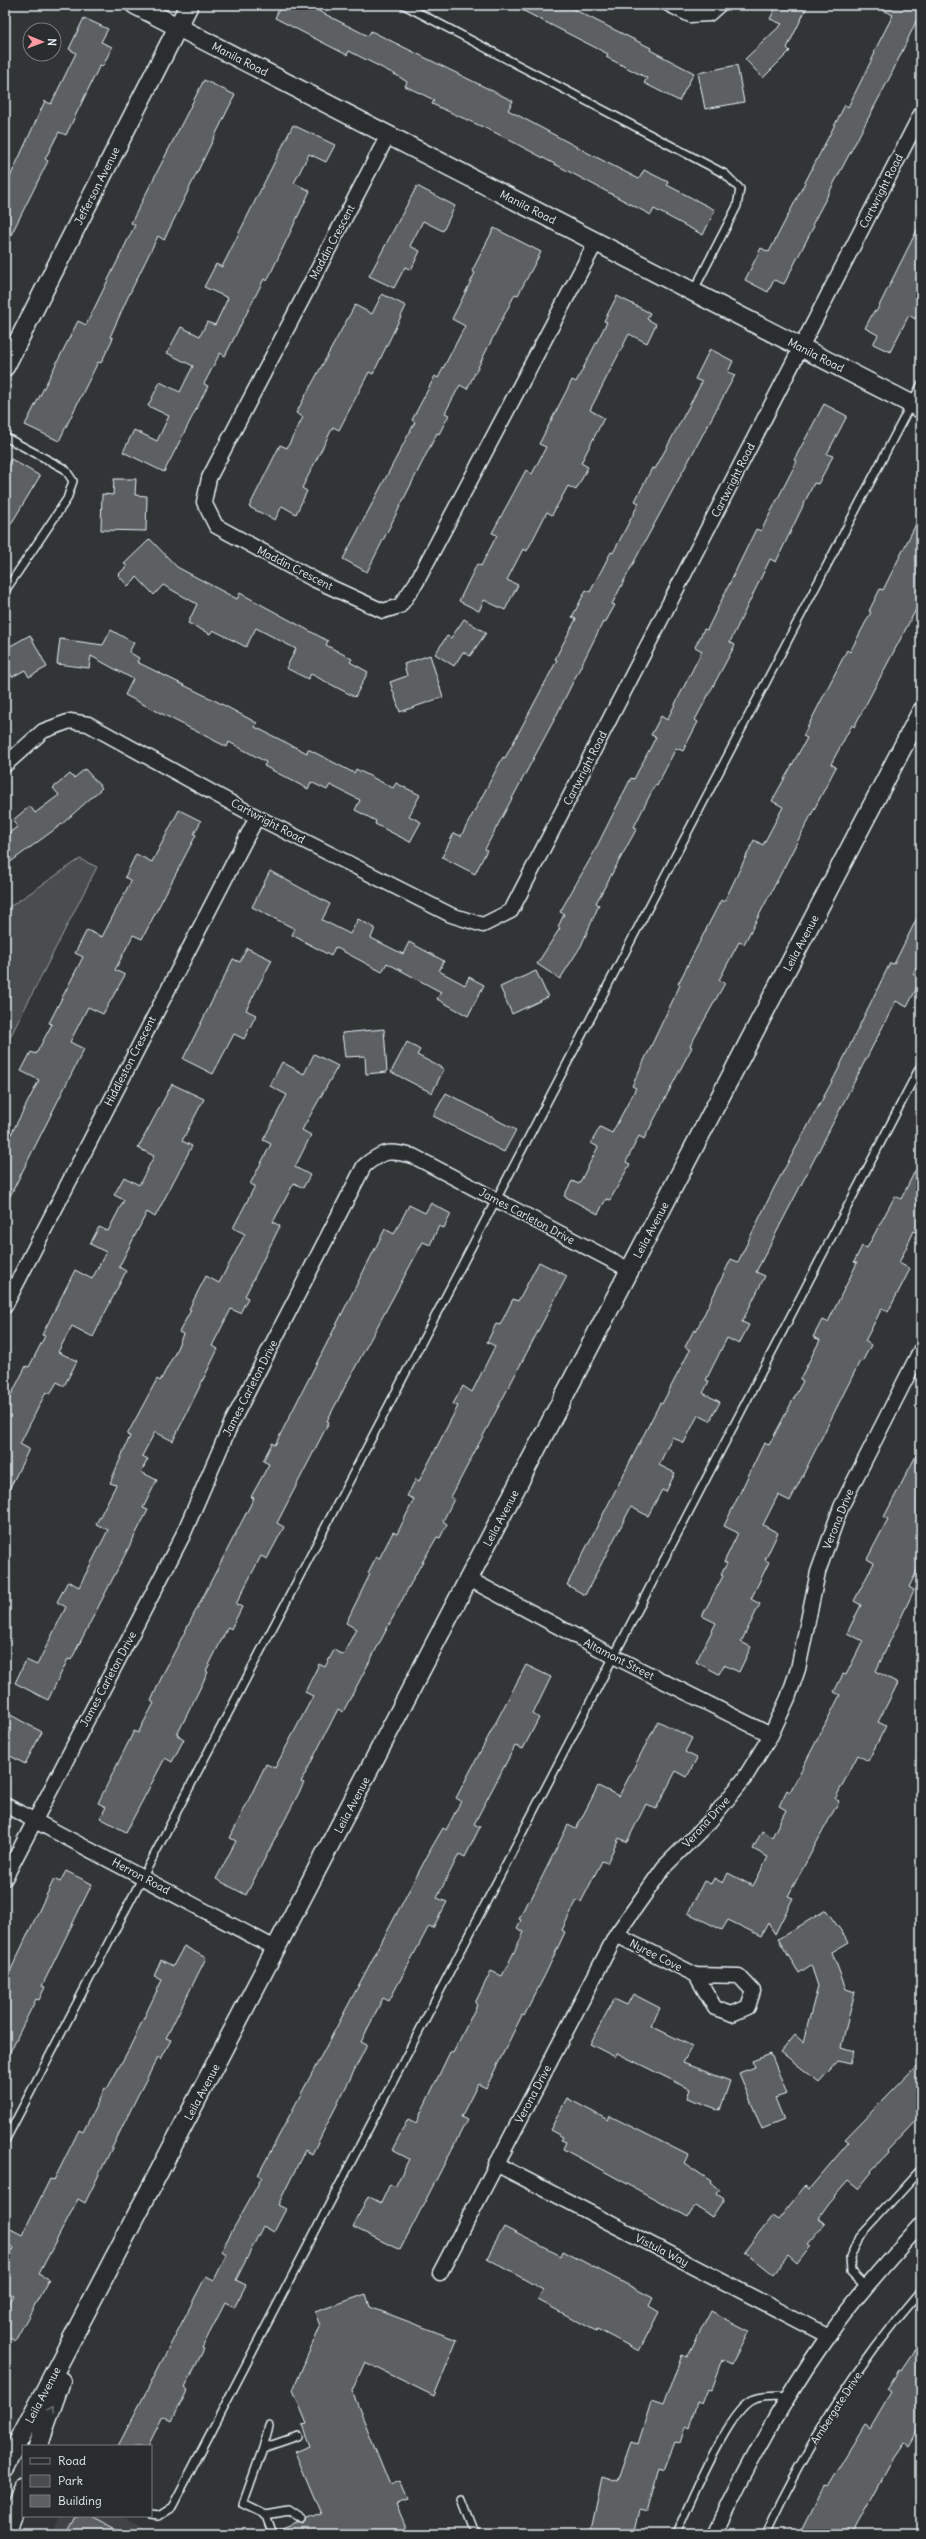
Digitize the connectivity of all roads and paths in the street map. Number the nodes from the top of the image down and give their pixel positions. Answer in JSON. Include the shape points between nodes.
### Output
{"nodes":[{"id":1,"x":135,"y":5,"type":"edge"},
{"id":2,"x":189,"y":5,"type":"edge"},
{"id":3,"x":404,"y":5,"type":"edge"},
{"id":4,"x":670,"y":5,"type":"edge"},
{"id":5,"x":719,"y":5,"type":"edge"},
{"id":6,"x":178,"y":26,"type":"junction"},
{"id":7,"x":921,"y":114,"type":"edge"},
{"id":8,"x":388,"y":135,"type":"junction"},
{"id":9,"x":596,"y":242,"type":"junction"},
{"id":10,"x":693,"y":292,"type":"junction"},
{"id":11,"x":801,"y":348,"type":"junction"},
{"id":12,"x":5,"y":367,"type":"edge"},
{"id":13,"x":921,"y":385,"type":"edge"},
{"id":14,"x":916,"y":407,"type":"edge"},
{"id":15,"x":5,"y":437,"type":"edge"},
{"id":16,"x":5,"y":591,"type":"edge"},
{"id":17,"x":921,"y":712,"type":"edge"},
{"id":18,"x":5,"y":765,"type":"edge"},
{"id":19,"x":257,"y":817,"type":"junction"},
{"id":20,"x":921,"y":1065,"type":"edge"},
{"id":21,"x":498,"y":1201,"type":"junction"},
{"id":22,"x":630,"y":1270,"type":"junction"},
{"id":23,"x":5,"y":1306,"type":"edge"},
{"id":24,"x":921,"y":1349,"type":"edge"},
{"id":25,"x":470,"y":1579,"type":"junction"},
{"id":26,"x":613,"y":1656,"type":"junction"},
{"id":27,"x":771,"y":1735,"type":"junction"},
{"id":28,"x":5,"y":1805,"type":"edge"},
{"id":29,"x":35,"y":1820,"type":"junction"},
{"id":30,"x":143,"y":1877,"type":"junction"},
{"id":31,"x":5,"y":1878,"type":"edge"},
{"id":32,"x":616,"y":1935,"type":"junction"},
{"id":33,"x":277,"y":1949,"type":"junction"},
{"id":34,"x":696,"y":1975,"type":"dead end"},
{"id":35,"x":5,"y":2141,"type":"edge"},
{"id":36,"x":496,"y":2164,"type":"junction"},
{"id":37,"x":921,"y":2169,"type":"edge"},
{"id":38,"x":921,"y":2224,"type":"edge"},
{"id":39,"x":440,"y":2273,"type":"dead end"},
{"id":40,"x":866,"y":2287,"type":"junction"},
{"id":41,"x":921,"y":2291,"type":"edge"},
{"id":42,"x":82,"y":2323,"type":"junction"},
{"id":43,"x":828,"y":2336,"type":"junction"},
{"id":44,"x":789,"y":2397,"type":"junction"},
{"id":45,"x":269,"y":2426,"type":"dead end"},
{"id":46,"x":298,"y":2436,"type":"dead end"},
{"id":47,"x":38,"y":2445,"type":"edge"},
{"id":48,"x":263,"y":2448,"type":"junction"},
{"id":49,"x":5,"y":2467,"type":"edge"},
{"id":50,"x":22,"y":2490,"type":"edge"},
{"id":51,"x":462,"y":2500,"type":"dead end"},
{"id":52,"x":152,"y":2515,"type":"edge"},
{"id":53,"x":266,"y":2516,"type":"junction"},
{"id":54,"x":302,"y":2520,"type":"dead end"},
{"id":55,"x":5,"y":2534,"type":"edge"},
{"id":56,"x":273,"y":2534,"type":"edge"},
{"id":57,"x":475,"y":2534,"type":"edge"},
{"id":58,"x":676,"y":2534,"type":"edge"},
{"id":59,"x":715,"y":2534,"type":"edge"},
{"id":60,"x":765,"y":2534,"type":"edge"}],
"edges":[{"from":1,"to":6,"type":"street","name":"Manila Road"},
{"from":2,"to":6,"type":"street","name":"Jefferson Avenue"},
{"from":3,"to":10,"type":"lane","via":[[725,174],[740,189],[737,206]]},
{"from":4,"to":5,"type":"street","via":[[690,15],[709,14]]},
{"from":6,"to":8,"type":"street","name":"Manila Road"},
{"from":6,"to":12,"type":"street","name":"Jefferson Avenue"},
{"from":7,"to":11,"type":"street","name":"Cartwright Road"},
{"from":8,"to":9,"type":"street","name":"Manila Road"},
{"from":8,"to":9,"type":"street","name":"Maddin Crescent","via":[[210,478],[204,502],[216,526],[316,580],[383,611],[400,606],[416,583]]},
{"from":9,"to":10,"type":"street","name":"Manila Road"},
{"from":10,"to":11,"type":"street","name":"Manila Road"},
{"from":11,"to":14,"type":"street","name":"Manila Road"},
{"from":11,"to":19,"type":"street","name":"Cartwright Road","via":[[511,911],[483,925],[469,922]]},
{"from":13,"to":14,"type":"lane"},
{"from":14,"to":21,"type":"lane"},
{"from":15,"to":16,"type":"lane","via":[[65,469],[74,481],[67,499]]},
{"from":17,"to":22,"type":"street","name":"Leila Avenue"},
{"from":18,"to":19,"type":"street","name":"Cartwright Road","via":[[43,731],[70,721],[88,724]]},
{"from":19,"to":23,"type":"street","name":"Hiddleston Crescent"},
{"from":20,"to":26,"type":"lane"},
{"from":21,"to":22,"type":"street","name":"James Carleton Drive"},
{"from":21,"to":29,"type":"street","name":"James Carleton Drive","via":[[433,1166],[393,1151],[377,1155],[364,1166],[231,1424],[183,1535]]},
{"from":21,"to":30,"type":"lane"},
{"from":22,"to":25,"type":"street","name":"Leila Avenue"},
{"from":24,"to":27,"type":"street","name":"Verona Drive","via":[[841,1507],[818,1572],[798,1669]]},
{"from":25,"to":26,"type":"street","name":"Altamont Street"},
{"from":25,"to":33,"type":"street","name":"Leila Avenue"},
{"from":26,"to":27,"type":"street","name":"Altamont Street"},
{"from":26,"to":52,"type":"lane","via":[[172,2507],[158,2516]]},
{"from":27,"to":32,"type":"street","name":"Verona Drive","via":[[744,1779],[710,1821],[664,1867]]},
{"from":28,"to":29,"type":"street","name":"Herron Road"},
{"from":29,"to":30,"type":"street","name":"Herron Road"},
{"from":29,"to":31,"type":"street","name":"James Carleton Drive"},
{"from":30,"to":33,"type":"street","name":"Herron Road"},
{"from":30,"to":35,"type":"lane"},
{"from":32,"to":34,"type":"street","name":"Nyree Cove"},
{"from":32,"to":36,"type":"street","name":"Verona Drive"},
{"from":33,"to":42,"type":"street","name":"Leila Avenue"},
{"from":36,"to":39,"type":"street","name":"Verona Drive"},
{"from":36,"to":43,"type":"street","name":"Vistula Way"},
{"from":37,"to":40,"type":"lane","via":[[859,2237],[850,2258],[851,2272]]},
{"from":38,"to":40,"type":"street"},
{"from":40,"to":43,"type":"street"},
{"from":41,"to":60,"type":"lane","name":"Ambergate Drive","via":[[885,2333],[817,2436]]},
{"from":47,"to":42,"type":"street","name":"Leila Avenue","one_way":true},
{"from":42,"to":49,"type":"street","name":"Leila Avenue"},
{"from":43,"to":44,"type":"street"},
{"from":44,"to":58,"type":"lane","via":[[773,2396],[752,2400],[731,2421]]},
{"from":44,"to":59,"type":"street"},
{"from":45,"to":48,"type":"lane"},
{"from":46,"to":48,"type":"lane"},
{"from":48,"to":53,"type":"lane","via":[[243,2504]]},
{"from":50,"to":55,"type":"street"},
{"from":51,"to":57,"type":"lane"},
{"from":53,"to":54,"type":"lane","via":[[288,2511]]},
{"from":53,"to":56,"type":"lane"}]}
